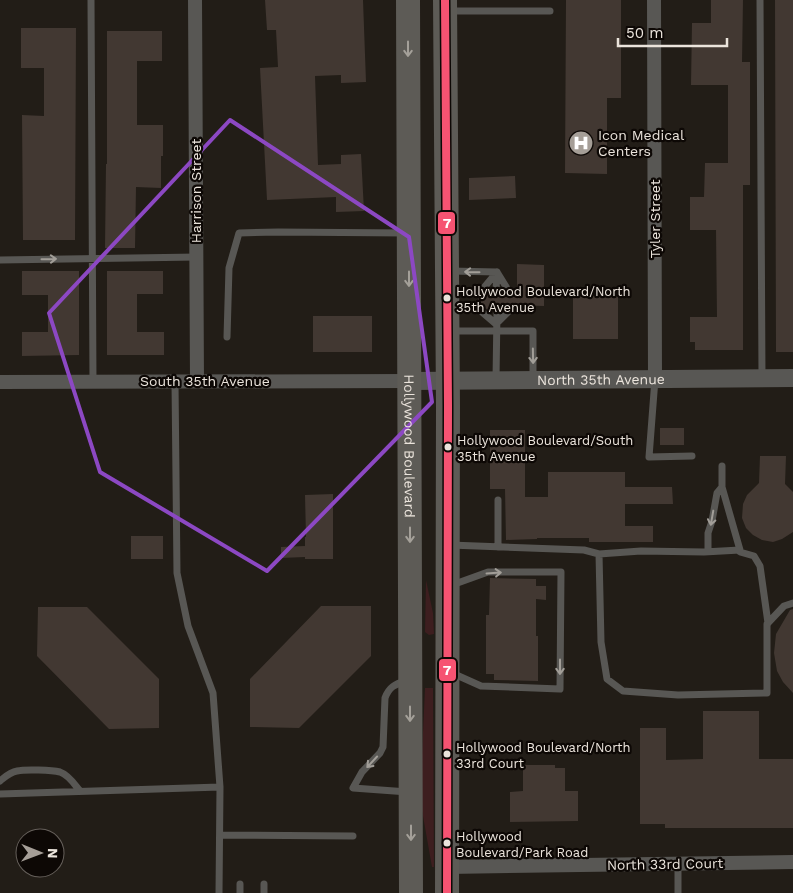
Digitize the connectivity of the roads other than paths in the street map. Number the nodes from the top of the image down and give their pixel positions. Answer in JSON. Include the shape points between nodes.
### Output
{"nodes":[{"id":1,"x":91,"y":0,"type":"edge"},
{"id":2,"x":195,"y":0,"type":"edge"},
{"id":3,"x":408,"y":0,"type":"edge"},
{"id":4,"x":654,"y":0,"type":"edge"},
{"id":5,"x":760,"y":0,"type":"edge"},
{"id":6,"x":445,"y":5,"type":"edge"},
{"id":7,"x":550,"y":11,"type":"dead end"},
{"id":8,"x":409,"y":233,"type":"junction"},
{"id":9,"x":197,"y":257,"type":"junction"},
{"id":10,"x":92,"y":258,"type":"junction"},
{"id":11,"x":0,"y":260,"type":"edge"},
{"id":12,"x":447,"y":271,"type":"junction"},
{"id":13,"x":497,"y":272,"type":"junction"},
{"id":14,"x":482,"y":290,"type":"dead end"},
{"id":15,"x":496,"y":290,"type":"dead end"},
{"id":16,"x":508,"y":290,"type":"dead end"},
{"id":17,"x":482,"y":312,"type":"dead end"},
{"id":18,"x":497,"y":312,"type":"dead end"},
{"id":19,"x":508,"y":312,"type":"dead end"},
{"id":20,"x":497,"y":327,"type":"junction"},
{"id":21,"x":447,"y":331,"type":"junction"},
{"id":22,"x":228,"y":337,"type":"dead end"},
{"id":23,"x":762,"y":378,"type":"junction"},
{"id":24,"x":793,"y":378,"type":"edge"},
{"id":25,"x":656,"y":379,"type":"junction"},
{"id":26,"x":93,"y":381,"type":"junction"},
{"id":27,"x":409,"y":381,"type":"junction"},
{"id":28,"x":448,"y":381,"type":"junction"},
{"id":29,"x":496,"y":381,"type":"junction"},
{"id":30,"x":533,"y":381,"type":"junction"},
{"id":31,"x":0,"y":382,"type":"edge"},
{"id":32,"x":176,"y":382,"type":"junction"},
{"id":33,"x":198,"y":382,"type":"junction"},
{"id":34,"x":692,"y":456,"type":"dead end"},
{"id":35,"x":722,"y":466,"type":"dead end"},
{"id":36,"x":722,"y":487,"type":"junction"},
{"id":37,"x":498,"y":500,"type":"dead end"},
{"id":38,"x":447,"y":545,"type":"junction"},
{"id":39,"x":498,"y":547,"type":"junction"},
{"id":40,"x":740,"y":550,"type":"junction"},
{"id":41,"x":708,"y":551,"type":"junction"},
{"id":42,"x":599,"y":554,"type":"junction"},
{"id":43,"x":447,"y":587,"type":"junction"},
{"id":44,"x":793,"y":603,"type":"edge"},
{"id":45,"x":768,"y":623,"type":"junction"},
{"id":46,"x":447,"y":670,"type":"junction"},
{"id":47,"x":410,"y":680,"type":"junction"},
{"id":48,"x":0,"y":781,"type":"edge"},
{"id":49,"x":220,"y":787,"type":"junction"},
{"id":50,"x":80,"y":791,"type":"junction"},
{"id":51,"x":411,"y":792,"type":"junction"},
{"id":52,"x":0,"y":794,"type":"edge"},
{"id":53,"x":220,"y":835,"type":"junction"},
{"id":54,"x":353,"y":836,"type":"dead end"},
{"id":55,"x":793,"y":862,"type":"edge"},
{"id":56,"x":678,"y":864,"type":"junction"},
{"id":57,"x":447,"y":867,"type":"junction"},
{"id":58,"x":240,"y":884,"type":"dead end"},
{"id":59,"x":264,"y":884,"type":"dead end"},
{"id":60,"x":219,"y":893,"type":"edge"},
{"id":61,"x":240,"y":893,"type":"edge"},
{"id":62,"x":264,"y":893,"type":"edge"},
{"id":63,"x":411,"y":893,"type":"edge"},
{"id":64,"x":447,"y":893,"type":"edge"},
{"id":65,"x":678,"y":893,"type":"edge"}],
"edges":[{"from":1,"to":10,"type":"lane"},
{"from":2,"to":9,"type":"street","name":"Harrison Street"},
{"from":3,"to":8,"type":"highway","name":"Hollywood Boulevard","one_way":true},
{"from":4,"to":25,"type":"street","name":"Tyler Street"},
{"from":5,"to":23,"type":"lane"},
{"from":6,"to":7,"type":"lane"},
{"from":6,"to":12,"type":"highway"},
{"from":8,"to":22,"type":"lane","via":[[240,233],[229,268]]},
{"from":8,"to":27,"type":"highway","name":"Hollywood Boulevard","one_way":true},
{"from":9,"to":10,"type":"lane"},
{"from":9,"to":33,"type":"street","name":"Harrison Street"},
{"from":11,"to":10,"type":"lane","one_way":true},
{"from":10,"to":26,"type":"lane"},
{"from":13,"to":12,"type":"lane","one_way":true},
{"from":12,"to":21,"type":"highway"},
{"from":13,"to":14,"type":"lane"},
{"from":13,"to":15,"type":"lane"},
{"from":13,"to":16,"type":"lane"},
{"from":17,"to":20,"type":"lane"},
{"from":18,"to":20,"type":"lane"},
{"from":19,"to":20,"type":"lane"},
{"from":20,"to":21,"type":"lane"},
{"from":20,"to":29,"type":"lane"},
{"from":20,"to":30,"type":"lane","one_way":true,"via":[[533,331]]},
{"from":21,"to":28,"type":"highway"},
{"from":23,"to":24,"type":"street","name":"North 35th Avenue"},
{"from":23,"to":25,"type":"street","name":"North 35th Avenue"},
{"from":25,"to":30,"type":"street","name":"North 35th Avenue"},
{"from":25,"to":34,"type":"lane","via":[[649,457]]},
{"from":26,"to":31,"type":"street","name":"South 35th Avenue"},
{"from":26,"to":32,"type":"street","name":"South 35th Avenue"},
{"from":27,"to":28,"type":"street","name":"North 35th Avenue"},
{"from":27,"to":33,"type":"street","name":"South 35th Avenue"},
{"from":27,"to":47,"type":"highway","name":"Hollywood Boulevard","one_way":true},
{"from":28,"to":29,"type":"street","name":"North 35th Avenue"},
{"from":28,"to":38,"type":"highway"},
{"from":29,"to":30,"type":"street","name":"North 35th Avenue"},
{"from":32,"to":33,"type":"street","name":"South 35th Avenue"},
{"from":32,"to":49,"type":"lane","via":[[177,573],[188,626],[212,693]]},
{"from":35,"to":36,"type":"lane"},
{"from":36,"to":40,"type":"lane"},
{"from":36,"to":41,"type":"lane","one_way":true,"via":[[713,509]]},
{"from":37,"to":39,"type":"lane"},
{"from":38,"to":39,"type":"lane"},
{"from":38,"to":43,"type":"highway"},
{"from":39,"to":42,"type":"lane","via":[[584,550]]},
{"from":40,"to":41,"type":"lane"},
{"from":40,"to":45,"type":"lane","via":[[754,556],[760,566]]},
{"from":41,"to":42,"type":"lane"},
{"from":42,"to":45,"type":"lane","via":[[601,642],[607,679],[623,691],[678,695],[767,694]]},
{"from":43,"to":46,"type":"highway"},
{"from":43,"to":46,"type":"lane","one_way":true,"via":[[488,572],[561,572],[560,689],[481,686]]},
{"from":44,"to":45,"type":"lane","via":[[784,606]]},
{"from":46,"to":57,"type":"highway"},
{"from":47,"to":51,"type":"highway","name":"Hollywood Boulevard","one_way":true},
{"from":47,"to":51,"type":"lane","one_way":true,"via":[[388,690],[383,747],[353,788]]},
{"from":48,"to":50,"type":"lane","via":[[17,771],[48,771],[61,773]]},
{"from":49,"to":50,"type":"lane"},
{"from":49,"to":53,"type":"lane"},
{"from":50,"to":52,"type":"lane"},
{"from":51,"to":63,"type":"highway","name":"Hollywood Boulevard","one_way":true},
{"from":53,"to":54,"type":"lane"},
{"from":53,"to":60,"type":"lane"},
{"from":55,"to":56,"type":"street","name":"North 33rd Court"},
{"from":56,"to":57,"type":"street","name":"North 33rd Court"},
{"from":56,"to":65,"type":"lane"},
{"from":57,"to":64,"type":"highway"},
{"from":58,"to":61,"type":"lane"},
{"from":59,"to":62,"type":"lane"}]}
